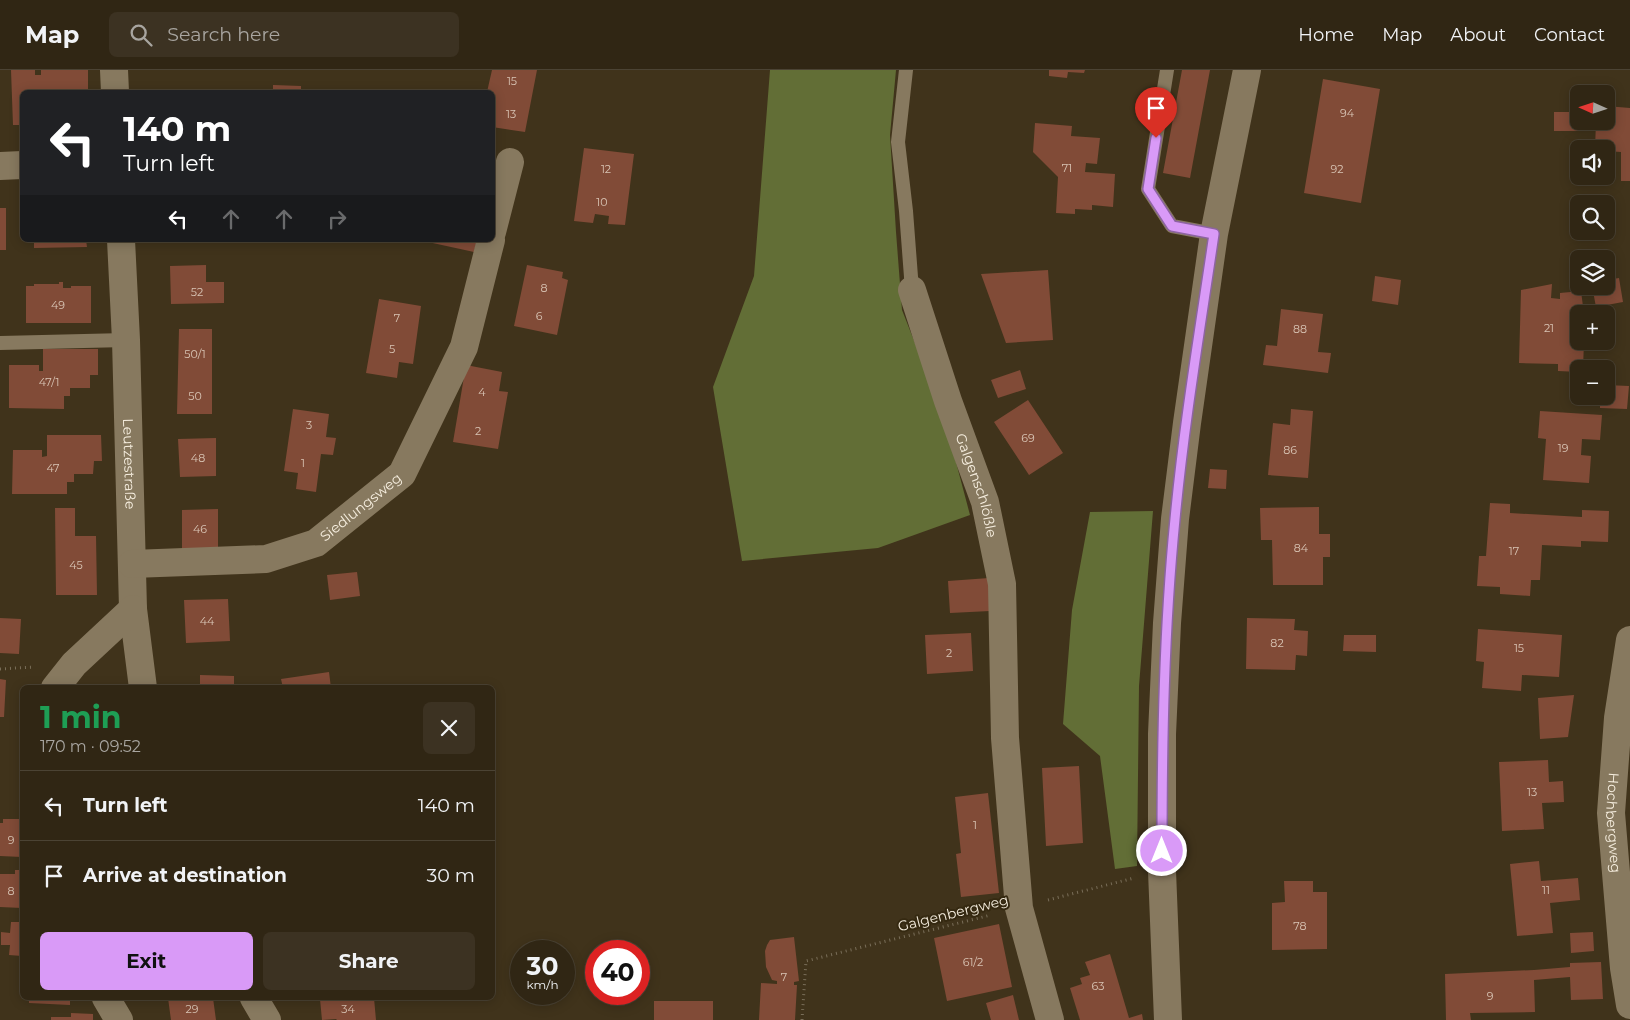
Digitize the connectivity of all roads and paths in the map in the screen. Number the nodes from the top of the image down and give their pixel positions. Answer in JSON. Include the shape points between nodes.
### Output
{"nodes":[{"id":1,"x":114,"y":70,"type":"edge"},
{"id":2,"x":906,"y":70,"type":"edge"},
{"id":3,"x":1167,"y":70,"type":"edge"},
{"id":4,"x":1247,"y":70,"type":"edge"},
{"id":5,"x":115,"y":90,"type":"edge"},
{"id":6,"x":510,"y":162,"type":"dead end"},
{"id":7,"x":20,"y":165,"type":"edge"},
{"id":8,"x":0,"y":166,"type":"edge"},
{"id":9,"x":495,"y":220,"type":"edge"},
{"id":10,"x":1214,"y":234,"type":"junction"},
{"id":11,"x":121,"y":242,"type":"edge"},
{"id":12,"x":490,"y":242,"type":"edge"},
{"id":13,"x":912,"y":290,"type":"joint"},
{"id":14,"x":126,"y":340,"type":"junction"},
{"id":15,"x":0,"y":343,"type":"edge"},
{"id":16,"x":132,"y":564,"type":"junction"},
{"id":17,"x":133,"y":609,"type":"junction"},
{"id":18,"x":1630,"y":640,"type":"edge"},
{"id":19,"x":57,"y":685,"type":"edge"},
{"id":20,"x":143,"y":685,"type":"edge"},
{"id":21,"x":1162,"y":871,"type":"junction"},
{"id":22,"x":1019,"y":908,"type":"junction"},
{"id":23,"x":107,"y":1000,"type":"edge"},
{"id":24,"x":255,"y":1000,"type":"edge"},
{"id":25,"x":1630,"y":1005,"type":"edge"},
{"id":26,"x":119,"y":1020,"type":"edge"},
{"id":27,"x":267,"y":1020,"type":"edge"},
{"id":28,"x":802,"y":1020,"type":"edge"},
{"id":29,"x":1050,"y":1020,"type":"edge"},
{"id":30,"x":1168,"y":1020,"type":"edge"}],
"edges":[{"from":1,"to":5,"type":"street"},
{"from":2,"to":13,"type":"lane","name":"Galgenschlößle","via":[[898,142]]},
{"from":3,"to":10,"type":"lane","via":[[1148,189],[1172,226]]},
{"from":4,"to":10,"type":"street"},
{"from":6,"to":9,"type":"street"},
{"from":7,"to":8,"type":"street"},
{"from":10,"to":21,"type":"street","via":[[1175,519],[1162,734]]},
{"from":11,"to":14,"type":"street","name":"Leutzestraße"},
{"from":12,"to":16,"type":"street","name":"Siedlungsweg","via":[[464,347],[402,474],[316,543],[266,559]]},
{"from":13,"to":22,"type":"street","name":"Galgenschlößle","via":[[985,502],[1002,584],[1005,738]]},
{"from":14,"to":15,"type":"lane"},
{"from":14,"to":16,"type":"street","name":"Leutzestraße"},
{"from":16,"to":17,"type":"street","name":"Leutzestraße"},
{"from":17,"to":19,"type":"street","via":[[74,664]]},
{"from":17,"to":20,"type":"street","name":"Leutzestraße"},
{"from":18,"to":25,"type":"street","name":"Hochbergweg","via":[[1618,718],[1611,813]]},
{"from":21,"to":22,"type":"path","name":"Galgenbergweg"},
{"from":21,"to":30,"type":"street"},
{"from":22,"to":28,"type":"path","name":"Galgenbergweg","via":[[806,961]]},
{"from":22,"to":29,"type":"street","name":"Galgenschlößle"},
{"from":23,"to":26,"type":"street"},
{"from":24,"to":27,"type":"street"}]}
